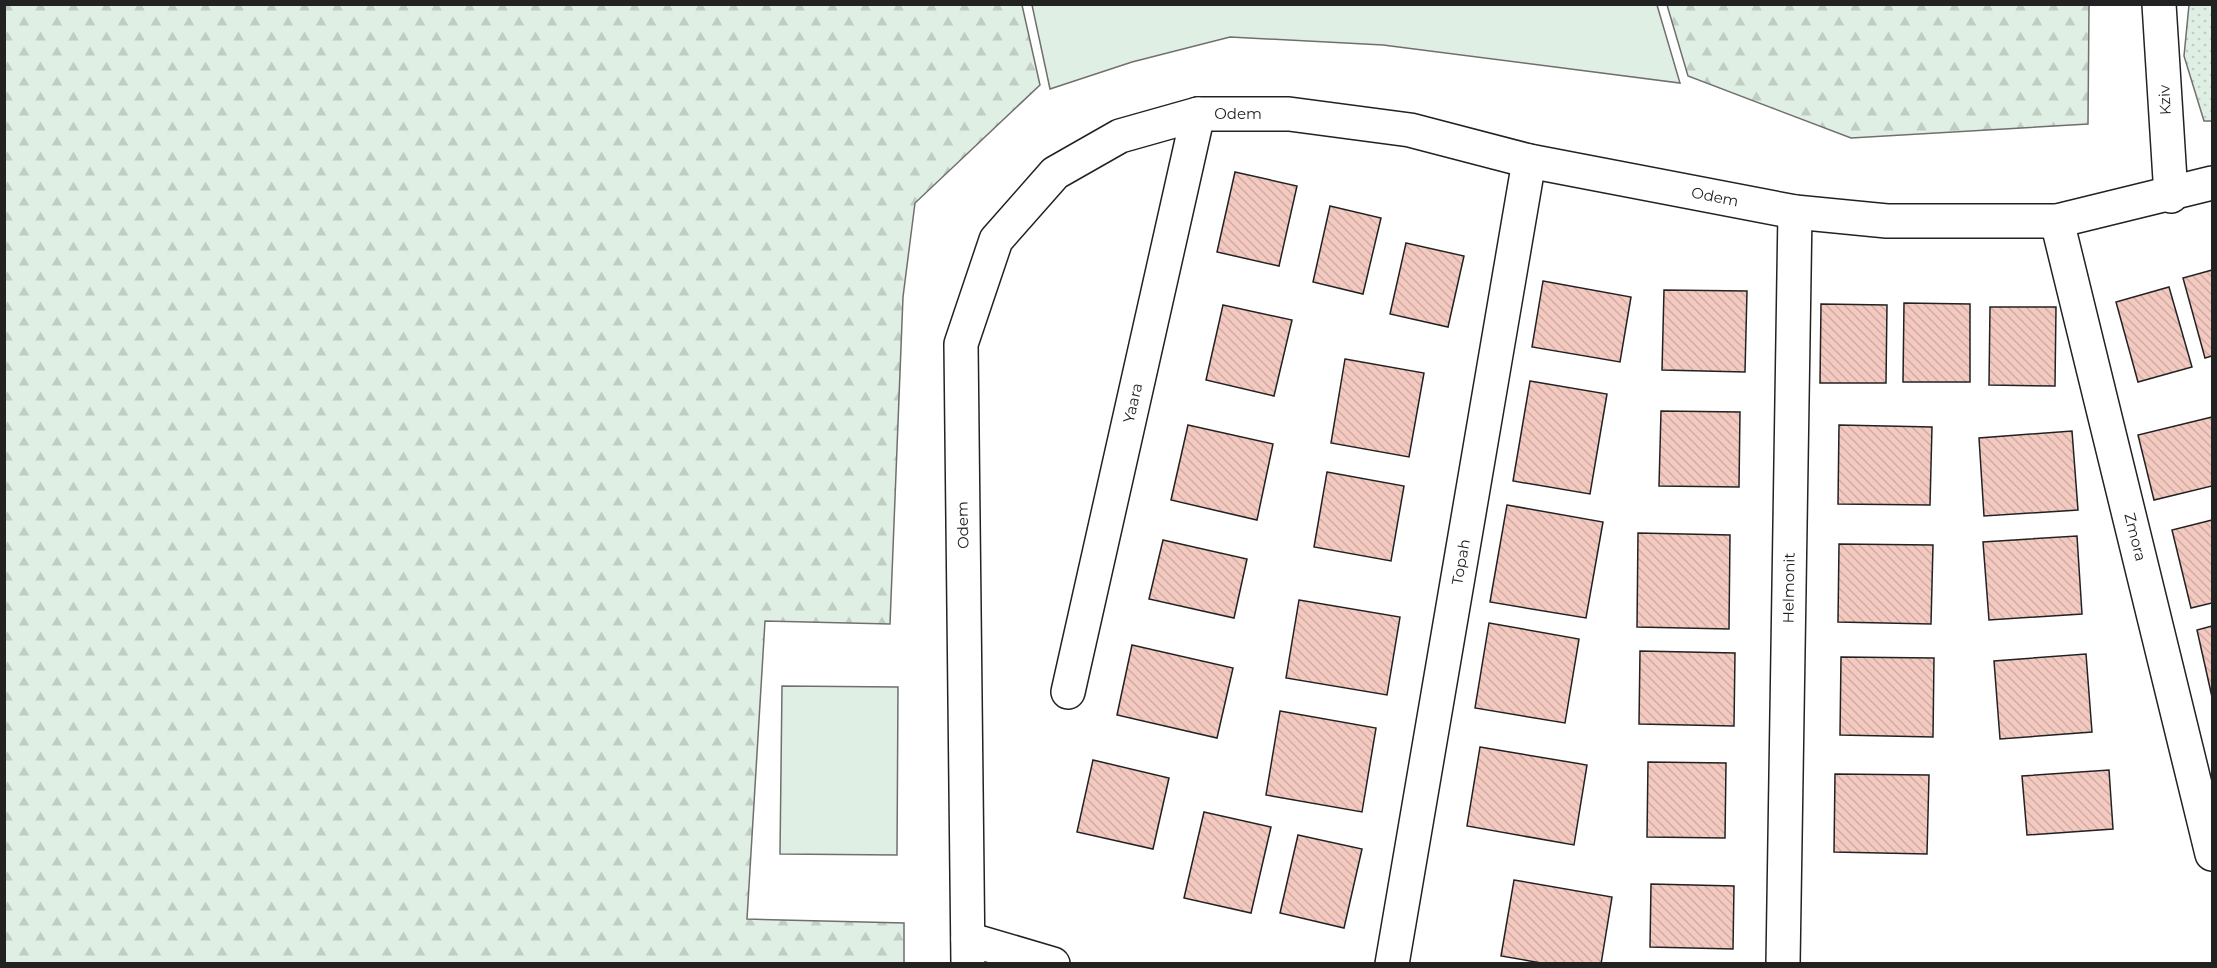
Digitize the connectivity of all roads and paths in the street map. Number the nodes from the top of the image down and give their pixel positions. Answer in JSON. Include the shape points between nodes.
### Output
{"nodes":[{"id":1,"x":2159,"y":4,"type":"edge"},
{"id":2,"x":1197,"y":114,"type":"junction"},
{"id":3,"x":1529,"y":161,"type":"junction"},
{"id":4,"x":2212,"y":183,"type":"edge"},
{"id":5,"x":2171,"y":196,"type":"junction"},
{"id":6,"x":1795,"y":213,"type":"junction"},
{"id":7,"x":2057,"y":221,"type":"junction"},
{"id":8,"x":1068,"y":692,"type":"dead end"},
{"id":9,"x":2212,"y":854,"type":"edge"},
{"id":10,"x":968,"y":951,"type":"edge"},
{"id":11,"x":1053,"y":963,"type":"edge"},
{"id":12,"x":1392,"y":963,"type":"edge"},
{"id":13,"x":1783,"y":963,"type":"edge"}],
"edges":[{"from":1,"to":5,"type":"street","name":"Kziv"},
{"from":2,"to":3,"type":"street","name":"Odem","via":[[1288,114],[1410,130]]},
{"from":2,"to":8,"type":"street","name":"Yaara"},
{"from":2,"to":10,"type":"street","name":"Odem","via":[[1119,136],[1055,173],[996,240],[961,344]]},
{"from":3,"to":6,"type":"street","name":"Odem"},
{"from":3,"to":12,"type":"street","name":"Topah"},
{"from":4,"to":5,"type":"street","name":"Odem"},
{"from":5,"to":7,"type":"street","name":"Odem"},
{"from":6,"to":7,"type":"street","name":"Odem","via":[[1887,220]]},
{"from":6,"to":13,"type":"street","name":"Helmonit"},
{"from":7,"to":9,"type":"street","name":"Zmora"},
{"from":10,"to":11,"type":"street"}]}
